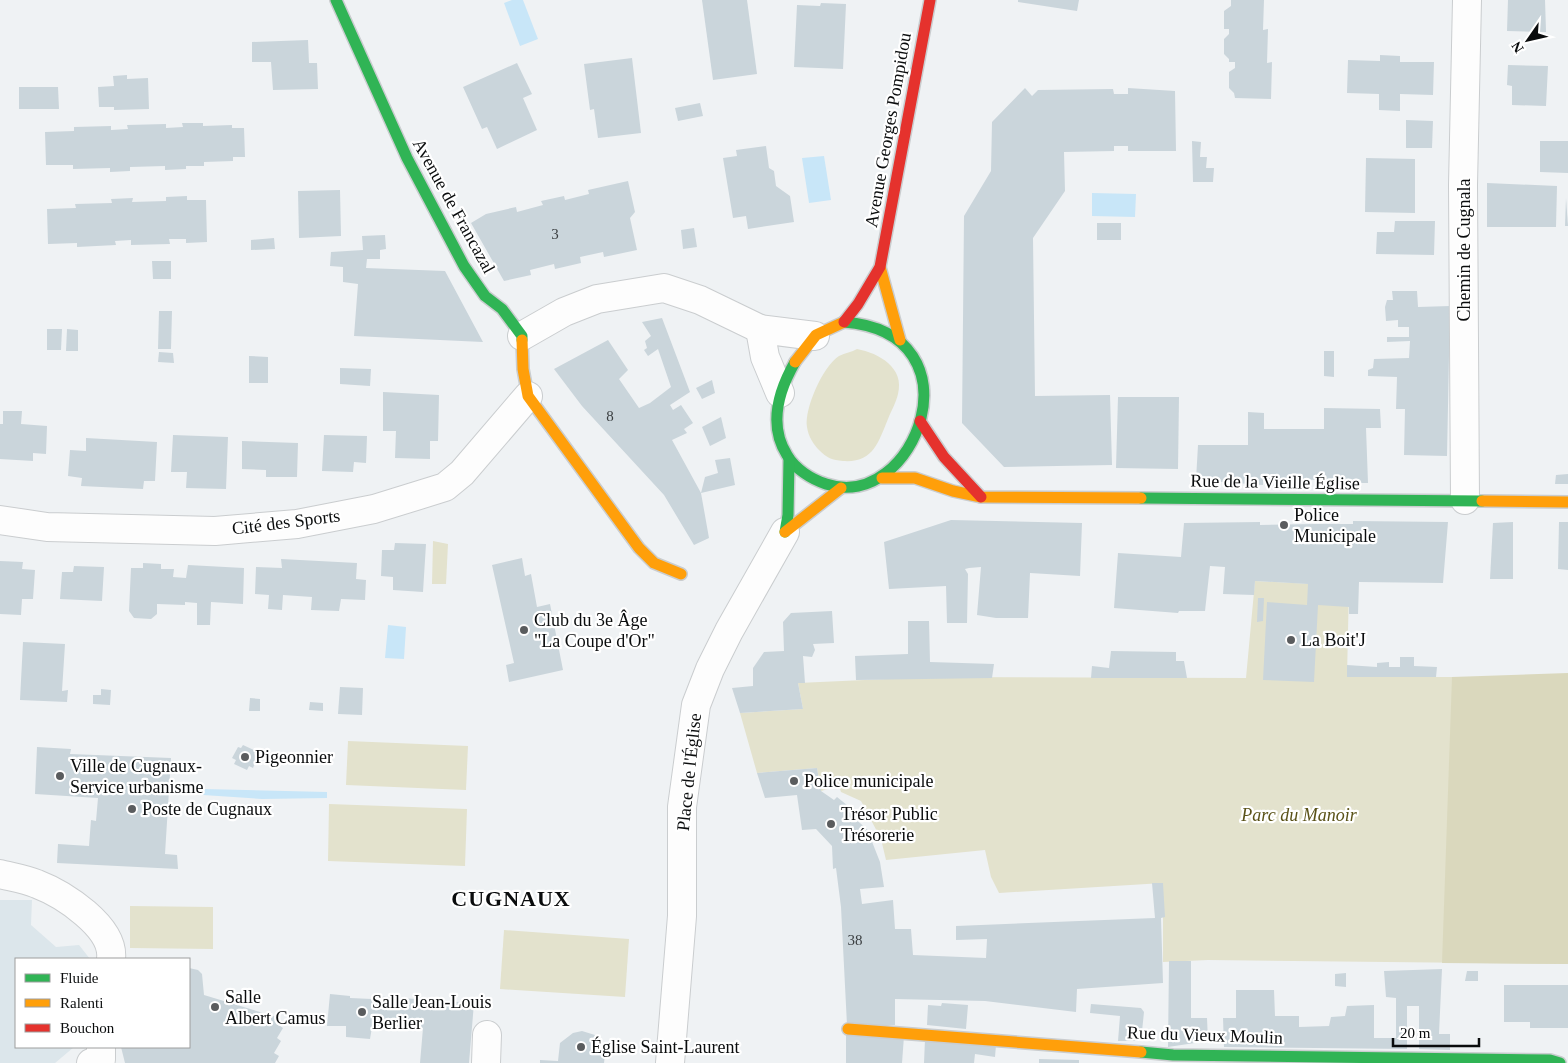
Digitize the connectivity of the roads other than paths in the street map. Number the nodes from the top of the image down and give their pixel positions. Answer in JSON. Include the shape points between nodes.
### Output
{"nodes":[{"id":1,"x":336,"y":0,"type":"edge"},
{"id":2,"x":930,"y":0,"type":"edge"},
{"id":3,"x":1467,"y":0,"type":"edge"},
{"id":4,"x":880,"y":267,"type":"junction"},
{"id":5,"x":844,"y":322,"type":"junction"},
{"id":6,"x":760,"y":329,"type":"junction"},
{"id":7,"x":522,"y":336,"type":"junction"},
{"id":8,"x":815,"y":336,"type":"junction"},
{"id":9,"x":900,"y":340,"type":"junction"},
{"id":10,"x":780,"y":393,"type":"junction"},
{"id":11,"x":528,"y":396,"type":"junction"},
{"id":12,"x":920,"y":421,"type":"junction"},
{"id":13,"x":789,"y":459,"type":"junction"},
{"id":14,"x":882,"y":478,"type":"junction"},
{"id":15,"x":841,"y":488,"type":"junction"},
{"id":16,"x":981,"y":497,"type":"junction"},
{"id":17,"x":1465,"y":500,"type":"junction"},
{"id":18,"x":1568,"y":502,"type":"edge"},
{"id":19,"x":0,"y":520,"type":"edge"},
{"id":20,"x":785,"y":532,"type":"junction"},
{"id":21,"x":681,"y":574,"type":"dead end"},
{"id":22,"x":0,"y":874,"type":"edge"},
{"id":23,"x":112,"y":956,"type":"edge"},
{"id":24,"x":848,"y":1029,"type":"dead end"},
{"id":25,"x":488,"y":1035,"type":"dead end"},
{"id":26,"x":101,"y":1048,"type":"edge"},
{"id":27,"x":91,"y":1063,"type":"edge"},
{"id":28,"x":486,"y":1063,"type":"edge"},
{"id":29,"x":670,"y":1063,"type":"edge"},
{"id":30,"x":1560,"y":1063,"type":"edge"}],
"edges":[{"from":1,"to":7,"type":"street","name":"Avenue de Francazal","via":[[407,158],[464,266],[485,296],[502,309]]},
{"from":2,"to":4,"type":"street","name":"Avenue Georges Pompidou"},
{"from":3,"to":17,"type":"street","name":"Chemin de Cugnala","via":[[1463,185]]},
{"from":4,"to":5,"type":"street","name":"Avenue Georges Pompidou"},
{"from":4,"to":9,"type":"street","name":"Avenue Georges Pompidou"},
{"from":5,"to":8,"type":"street"},
{"from":5,"to":9,"type":"street","via":[[864,322]]},
{"from":6,"to":7,"type":"street","via":[[700,300],[664,288],[597,299],[564,312]]},
{"from":6,"to":8,"type":"street"},
{"from":6,"to":10,"type":"street","via":[[764,357]]},
{"from":7,"to":11,"type":"street"},
{"from":8,"to":10,"type":"street"},
{"from":9,"to":12,"type":"street","via":[[914,356],[924,381],[925,397]]},
{"from":10,"to":13,"type":"street","via":[[779,433]]},
{"from":11,"to":19,"type":"street","name":"Cité des Sports","via":[[462,473],[445,487],[374,509],[297,524],[215,531],[47,527]]},
{"from":11,"to":21,"type":"street","via":[[639,548],[654,563]]},
{"from":12,"to":14,"type":"street"},
{"from":12,"to":16,"type":"street","via":[[944,457]]},
{"from":13,"to":15,"type":"street","via":[[813,479]]},
{"from":13,"to":20,"type":"street","name":"Place de l'Église"},
{"from":14,"to":15,"type":"street"},
{"from":14,"to":16,"type":"street","name":"Rue de la Vieille Église","via":[[915,478]]},
{"from":15,"to":20,"type":"street","name":"Place de l'Église"},
{"from":16,"to":17,"type":"street","name":"Rue de la Vieille Église"},
{"from":17,"to":18,"type":"street","name":"Rue de la Vieille Église"},
{"from":20,"to":29,"type":"street","name":"Place de l'Église","via":[[729,631],[696,705],[682,807],[682,916]]},
{"from":22,"to":23,"type":"street","via":[[37,884],[79,909],[94,920],[105,936]]},
{"from":24,"to":30,"type":"street","name":"Rue du Vieux Moulin","via":[[1173,1055],[1550,1060]]},
{"from":25,"to":28,"type":"street"},
{"from":26,"to":27,"type":"street","via":[[101,1059]]}]}
